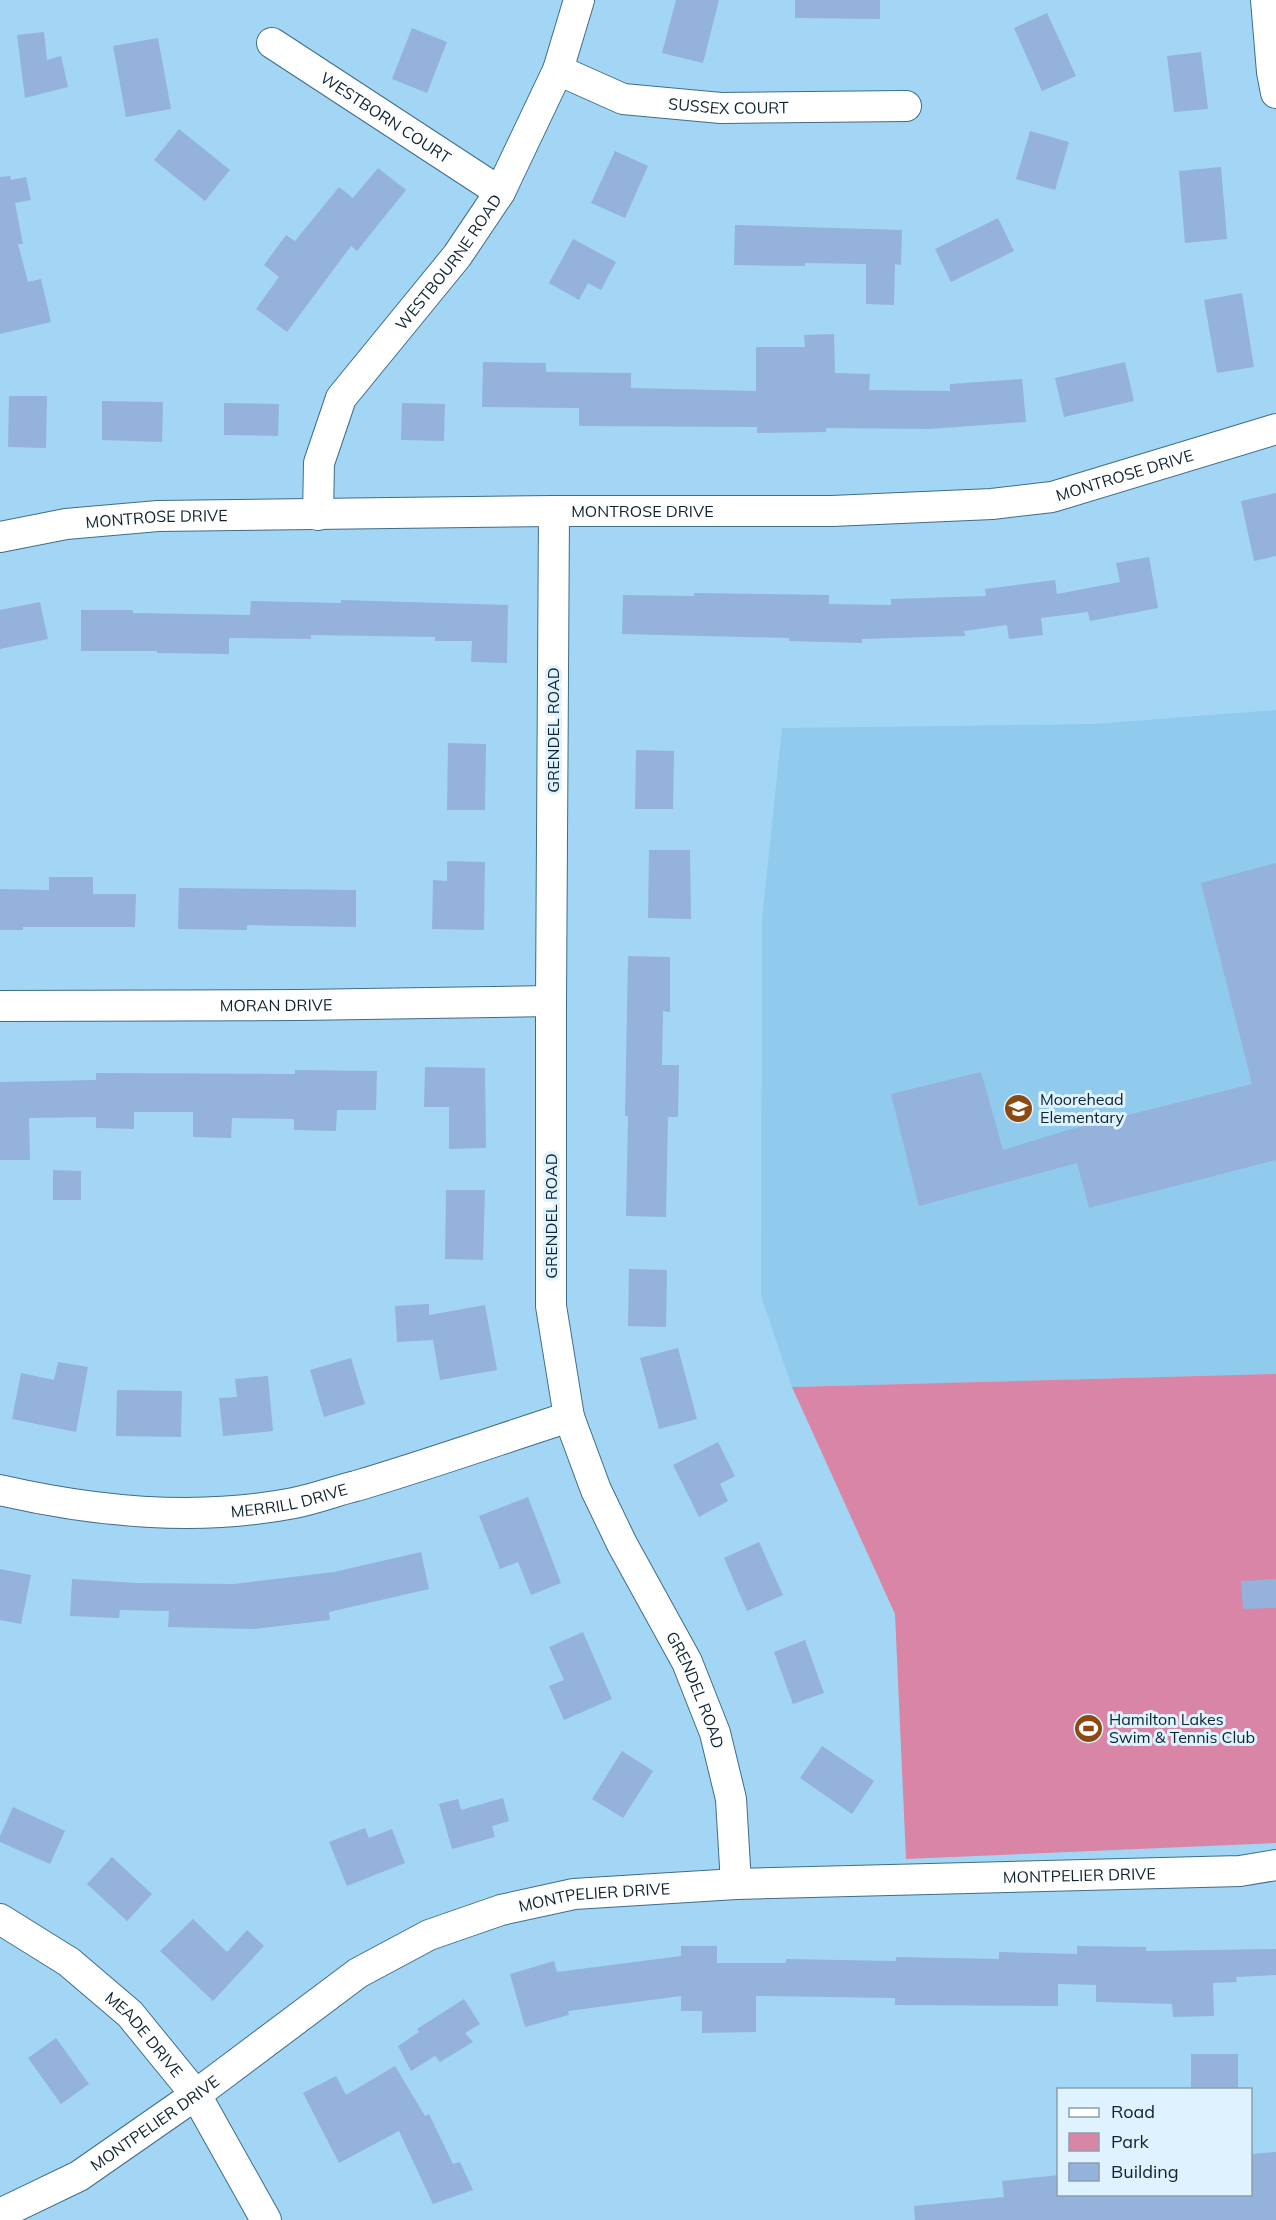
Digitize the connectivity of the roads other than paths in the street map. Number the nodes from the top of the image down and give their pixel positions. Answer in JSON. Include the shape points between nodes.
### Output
{"nodes":[{"id":1,"x":579,"y":0,"type":"edge"},
{"id":2,"x":1266,"y":0,"type":"edge"},
{"id":3,"x":272,"y":43,"type":"dead end"},
{"id":4,"x":558,"y":70,"type":"junction"},
{"id":5,"x":1276,"y":93,"type":"edge"},
{"id":6,"x":906,"y":106,"type":"dead end"},
{"id":7,"x":500,"y":192,"type":"junction"},
{"id":8,"x":1276,"y":429,"type":"edge"},
{"id":9,"x":554,"y":512,"type":"junction"},
{"id":10,"x":318,"y":515,"type":"junction"},
{"id":11,"x":0,"y":537,"type":"edge"},
{"id":12,"x":551,"y":1001,"type":"junction"},
{"id":13,"x":0,"y":1006,"type":"edge"},
{"id":14,"x":569,"y":1417,"type":"junction"},
{"id":15,"x":0,"y":1490,"type":"edge"},
{"id":16,"x":1276,"y":1865,"type":"edge"},
{"id":17,"x":736,"y":1884,"type":"junction"},
{"id":18,"x":0,"y":1919,"type":"edge"},
{"id":19,"x":196,"y":2095,"type":"junction"},
{"id":20,"x":0,"y":2214,"type":"edge"},
{"id":21,"x":266,"y":2220,"type":"edge"}],
"edges":[{"from":1,"to":4,"type":"street","name":"WESTBOURNE ROAD"},
{"from":2,"to":5,"type":"street"},
{"from":3,"to":7,"type":"street","name":"WESTBORN COURT"},
{"from":4,"to":6,"type":"street","name":"SUSSEX COURT","via":[[623,99],[721,108]]},
{"from":4,"to":7,"type":"street","name":"WESTBOURNE ROAD"},
{"from":7,"to":10,"type":"street","name":"WESTBOURNE ROAD","via":[[457,256],[341,398],[319,463]]},
{"from":8,"to":9,"type":"street","name":"MONTROSE DRIVE","via":[[1052,497],[992,504],[832,511]]},
{"from":9,"to":10,"type":"street","name":"MONTROSE DRIVE"},
{"from":9,"to":12,"type":"street","name":"GRENDEL ROAD"},
{"from":10,"to":11,"type":"street","name":"MONTROSE DRIVE","via":[[158,516],[66,524]]},
{"from":12,"to":13,"type":"street","name":"MORAN DRIVE"},
{"from":12,"to":14,"type":"street","name":"GRENDEL ROAD","via":[[551,1306]]},
{"from":14,"to":15,"type":"street","name":"MERRILL DRIVE","via":[[294,1503],[212,1513],[126,1511]]},
{"from":14,"to":17,"type":"street","name":"GRENDEL ROAD","via":[[596,1490],[687,1662],[715,1733],[731,1799]]},
{"from":16,"to":17,"type":"street","name":"MONTPELIER DRIVE","via":[[1240,1871]]},
{"from":17,"to":19,"type":"street","name":"MONTPELIER DRIVE","via":[[574,1894],[501,1910],[429,1935],[358,1973]]},
{"from":18,"to":19,"type":"street","name":"MEADE DRIVE","via":[[69,1962],[130,2014]]},
{"from":19,"to":20,"type":"street","name":"MONTPELIER DRIVE","via":[[79,2176]]},
{"from":19,"to":21,"type":"street","name":"MEADE DRIVE"}]}
